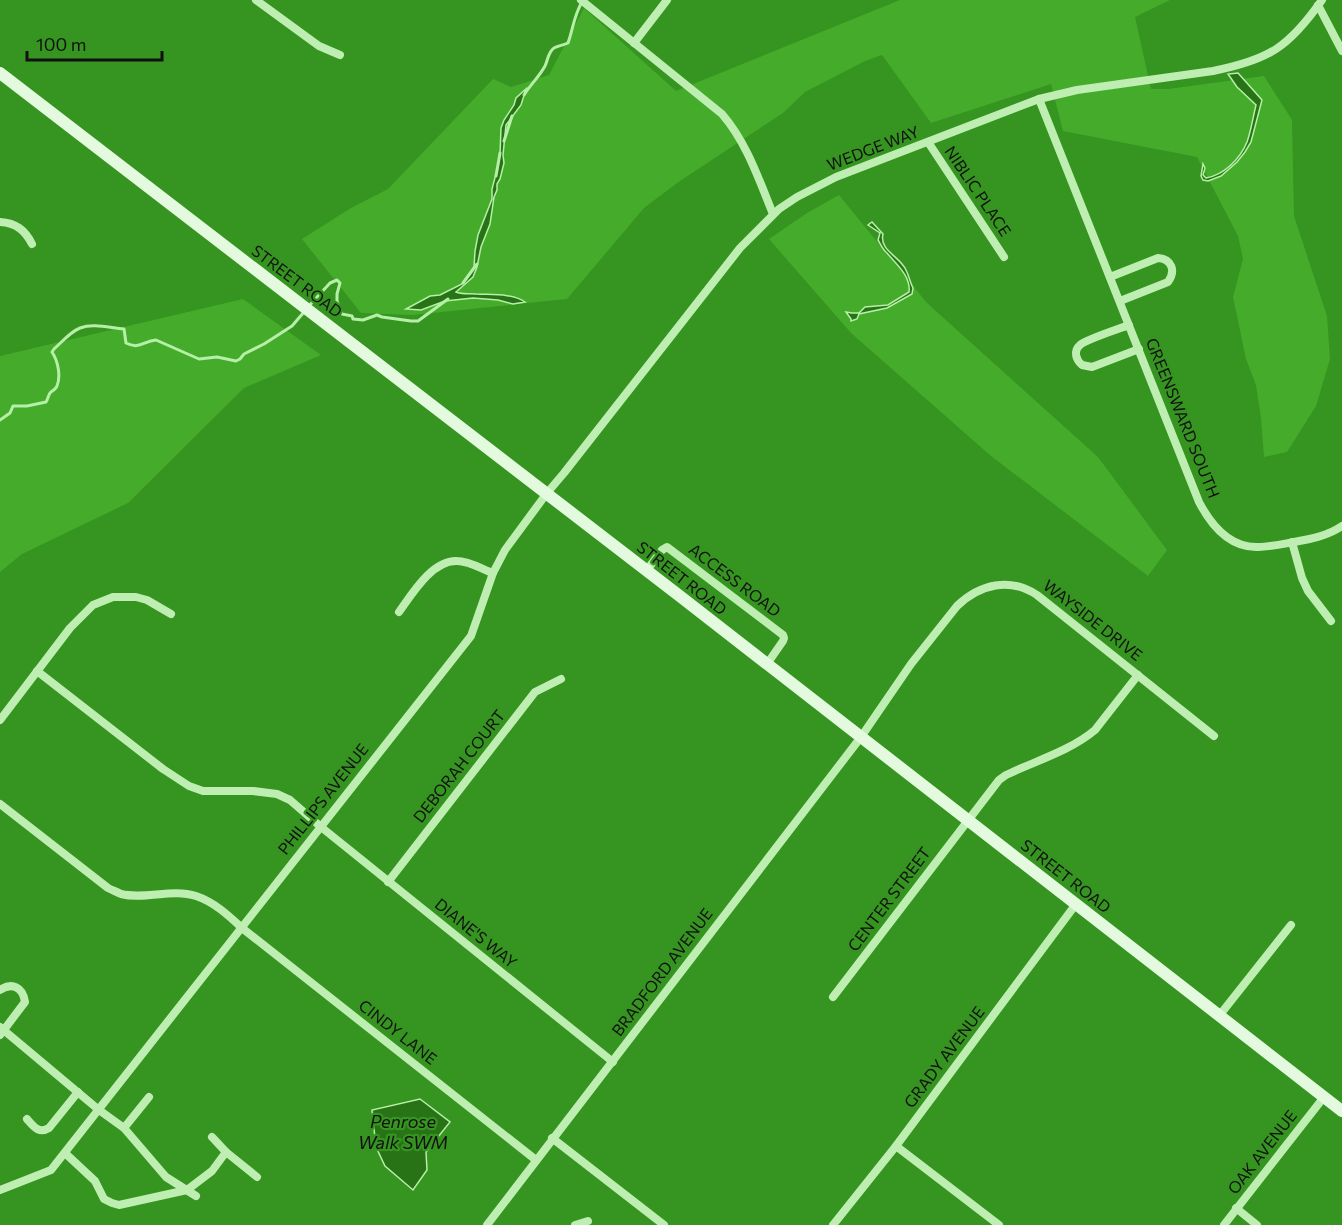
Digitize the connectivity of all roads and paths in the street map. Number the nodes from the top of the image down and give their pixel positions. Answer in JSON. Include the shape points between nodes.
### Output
{"nodes":[{"id":1,"x":256,"y":0,"type":"edge"},
{"id":2,"x":667,"y":0,"type":"edge"},
{"id":3,"x":583,"y":2,"type":"edge"},
{"id":4,"x":1320,"y":3,"type":"edge"},
{"id":5,"x":634,"y":43,"type":"junction"},
{"id":6,"x":1342,"y":51,"type":"edge"},
{"id":7,"x":340,"y":55,"type":"dead end"},
{"id":8,"x":0,"y":73,"type":"edge"},
{"id":9,"x":1040,"y":99,"type":"junction"},
{"id":10,"x":928,"y":142,"type":"junction"},
{"id":11,"x":773,"y":214,"type":"junction"},
{"id":12,"x":0,"y":222,"type":"edge"},
{"id":13,"x":32,"y":244,"type":"dead end"},
{"id":14,"x":1004,"y":257,"type":"dead end"},
{"id":15,"x":1110,"y":276,"type":"junction"},
{"id":16,"x":1119,"y":301,"type":"junction"},
{"id":17,"x":1129,"y":325,"type":"junction"},
{"id":18,"x":1139,"y":349,"type":"junction"},
{"id":19,"x":547,"y":493,"type":"junction"},
{"id":20,"x":1342,"y":526,"type":"edge"},
{"id":21,"x":1292,"y":542,"type":"junction"},
{"id":22,"x":646,"y":570,"type":"junction"},
{"id":23,"x":493,"y":573,"type":"junction"},
{"id":24,"x":399,"y":612,"type":"dead end"},
{"id":25,"x":171,"y":614,"type":"dead end"},
{"id":26,"x":1330,"y":621,"type":"dead end"},
{"id":27,"x":767,"y":664,"type":"junction"},
{"id":28,"x":37,"y":671,"type":"junction"},
{"id":29,"x":1138,"y":675,"type":"junction"},
{"id":30,"x":561,"y":679,"type":"dead end"},
{"id":31,"x":0,"y":720,"type":"edge"},
{"id":32,"x":1214,"y":736,"type":"dead end"},
{"id":33,"x":861,"y":737,"type":"junction"},
{"id":34,"x":0,"y":804,"type":"edge"},
{"id":35,"x":968,"y":820,"type":"junction"},
{"id":36,"x":321,"y":827,"type":"junction"},
{"id":37,"x":388,"y":882,"type":"junction"},
{"id":38,"x":1076,"y":904,"type":"junction"},
{"id":39,"x":1291,"y":926,"type":"dead end"},
{"id":40,"x":242,"y":928,"type":"junction"},
{"id":41,"x":0,"y":990,"type":"edge"},
{"id":42,"x":833,"y":997,"type":"dead end"},
{"id":43,"x":1219,"y":1016,"type":"junction"},
{"id":44,"x":1,"y":1031,"type":"edge"},
{"id":45,"x":613,"y":1062,"type":"junction"},
{"id":46,"x":78,"y":1092,"type":"junction"},
{"id":47,"x":149,"y":1096,"type":"dead end"},
{"id":48,"x":1324,"y":1097,"type":"junction"},
{"id":49,"x":99,"y":1110,"type":"junction"},
{"id":50,"x":1342,"y":1112,"type":"edge"},
{"id":51,"x":27,"y":1119,"type":"dead end"},
{"id":52,"x":124,"y":1128,"type":"junction"},
{"id":53,"x":212,"y":1137,"type":"dead end"},
{"id":54,"x":552,"y":1138,"type":"junction"},
{"id":55,"x":896,"y":1146,"type":"junction"},
{"id":56,"x":65,"y":1152,"type":"junction"},
{"id":57,"x":226,"y":1152,"type":"junction"},
{"id":58,"x":536,"y":1160,"type":"junction"},
{"id":59,"x":256,"y":1177,"type":"dead end"},
{"id":60,"x":0,"y":1190,"type":"edge"},
{"id":61,"x":187,"y":1190,"type":"junction"},
{"id":62,"x":196,"y":1196,"type":"dead end"},
{"id":63,"x":1236,"y":1208,"type":"junction"},
{"id":64,"x":588,"y":1221,"type":"dead end"},
{"id":65,"x":487,"y":1225,"type":"edge"},
{"id":66,"x":575,"y":1225,"type":"edge"},
{"id":67,"x":664,"y":1225,"type":"edge"},
{"id":68,"x":833,"y":1225,"type":"edge"},
{"id":69,"x":999,"y":1225,"type":"edge"},
{"id":70,"x":1224,"y":1225,"type":"edge"},
{"id":71,"x":1257,"y":1225,"type":"edge"}],
"edges":[{"from":1,"to":7,"type":"street","via":[[319,46]]},
{"from":2,"to":5,"type":"street"},
{"from":3,"to":5,"type":"street"},
{"from":4,"to":6,"type":"street"},
{"from":4,"to":9,"type":"street","name":"WEDGE WAY","via":[[1282,46],[1244,64]]},
{"from":5,"to":11,"type":"street","via":[[730,123]]},
{"from":8,"to":19,"type":"main road","name":"STREET ROAD"},
{"from":9,"to":10,"type":"street","name":"WEDGE WAY"},
{"from":9,"to":15,"type":"street"},
{"from":10,"to":11,"type":"street","name":"WEDGE WAY","via":[[836,177]]},
{"from":10,"to":14,"type":"street","name":"NIBLIC PLACE"},
{"from":11,"to":19,"type":"street","name":"WEDGE WAY","via":[[740,248]]},
{"from":12,"to":13,"type":"street","via":[[21,229]]},
{"from":15,"to":16,"type":"street"},
{"from":15,"to":16,"type":"street","via":[[1158,258],[1172,266],[1168,282]]},
{"from":16,"to":17,"type":"street","name":"GREENSWARD SOUTH"},
{"from":17,"to":18,"type":"street","name":"GREENSWARD SOUTH"},
{"from":17,"to":18,"type":"street","via":[[1082,343],[1076,358],[1092,367]]},
{"from":18,"to":21,"type":"street","name":"GREENSWARD SOUTH","via":[[1199,502],[1212,523],[1228,538],[1250,547]]},
{"from":19,"to":22,"type":"main road","name":"STREET ROAD"},
{"from":19,"to":23,"type":"street","name":"PHILLIPS AVENUE"},
{"from":20,"to":21,"type":"street","name":"GREENSWARD SOUTH","via":[[1315,538]]},
{"from":21,"to":26,"type":"street","via":[[1308,591]]},
{"from":22,"to":27,"type":"main road","name":"STREET ROAD"},
{"from":22,"to":27,"type":"street","name":"ACCESS ROAD","via":[[668,547],[783,635]]},
{"from":23,"to":24,"type":"street","via":[[457,561],[443,563],[421,582]]},
{"from":23,"to":36,"type":"street","name":"PHILLIPS AVENUE","via":[[471,636]]},
{"from":25,"to":28,"type":"street","via":[[136,597],[103,600],[70,628]]},
{"from":27,"to":33,"type":"main road","name":"STREET ROAD"},
{"from":28,"to":31,"type":"street"},
{"from":28,"to":36,"type":"street","name":"DIANE'S WAY","via":[[189,786],[203,791],[253,790],[277,794]]},
{"from":29,"to":32,"type":"street","name":"WAYSIDE DRIVE"},
{"from":29,"to":33,"type":"street","name":"WAYSIDE DRIVE","via":[[1027,588],[986,587],[957,606]]},
{"from":29,"to":35,"type":"street","name":"CENTER STREET","via":[[1095,730],[1073,745],[1006,774]]},
{"from":30,"to":37,"type":"street","name":"DEBORAH COURT","via":[[535,692]]},
{"from":33,"to":35,"type":"main road","name":"STREET ROAD"},
{"from":33,"to":45,"type":"street","name":"BRADFORD AVENUE"},
{"from":34,"to":40,"type":"street","name":"CINDY LANE","via":[[108,888],[132,895],[194,895],[207,900]]},
{"from":35,"to":38,"type":"main road","name":"STREET ROAD"},
{"from":35,"to":42,"type":"street","name":"CENTER STREET"},
{"from":36,"to":37,"type":"street","name":"DIANE'S WAY"},
{"from":36,"to":40,"type":"street","name":"PHILLIPS AVENUE"},
{"from":37,"to":45,"type":"street","name":"DIANE'S WAY"},
{"from":38,"to":43,"type":"main road","name":"STREET ROAD"},
{"from":38,"to":55,"type":"street","name":"GRADY AVENUE"},
{"from":39,"to":43,"type":"street"},
{"from":40,"to":49,"type":"street","name":"PHILLIPS AVENUE"},
{"from":40,"to":58,"type":"street","name":"CINDY LANE"},
{"from":41,"to":44,"type":"street","via":[[15,986],[25,1002]]},
{"from":43,"to":48,"type":"main road","name":"STREET ROAD"},
{"from":44,"to":46,"type":"street"},
{"from":45,"to":54,"type":"street","name":"BRADFORD AVENUE"},
{"from":46,"to":49,"type":"street"},
{"from":46,"to":51,"type":"street","via":[[44,1131],[37,1130]]},
{"from":47,"to":52,"type":"street"},
{"from":48,"to":50,"type":"main road","name":"STREET ROAD"},
{"from":48,"to":63,"type":"street","name":"OAK AVENUE"},
{"from":49,"to":52,"type":"street"},
{"from":49,"to":56,"type":"street","name":"PHILLIPS AVENUE"},
{"from":52,"to":61,"type":"street","via":[[166,1177]]},
{"from":53,"to":57,"type":"street"},
{"from":54,"to":58,"type":"street","name":"BRADFORD AVENUE"},
{"from":54,"to":67,"type":"street"},
{"from":55,"to":68,"type":"street","name":"GRADY AVENUE"},
{"from":55,"to":69,"type":"street"},
{"from":56,"to":60,"type":"street","name":"PHILLIPS AVENUE","via":[[51,1170]]},
{"from":56,"to":61,"type":"street","via":[[95,1181],[104,1199],[112,1203],[119,1205]]},
{"from":57,"to":59,"type":"street"},
{"from":57,"to":61,"type":"street","via":[[212,1171]]},
{"from":58,"to":65,"type":"street","name":"BRADFORD AVENUE"},
{"from":61,"to":62,"type":"street"},
{"from":63,"to":70,"type":"street","name":"OAK AVENUE"},
{"from":63,"to":71,"type":"street"},
{"from":64,"to":66,"type":"street"}]}
